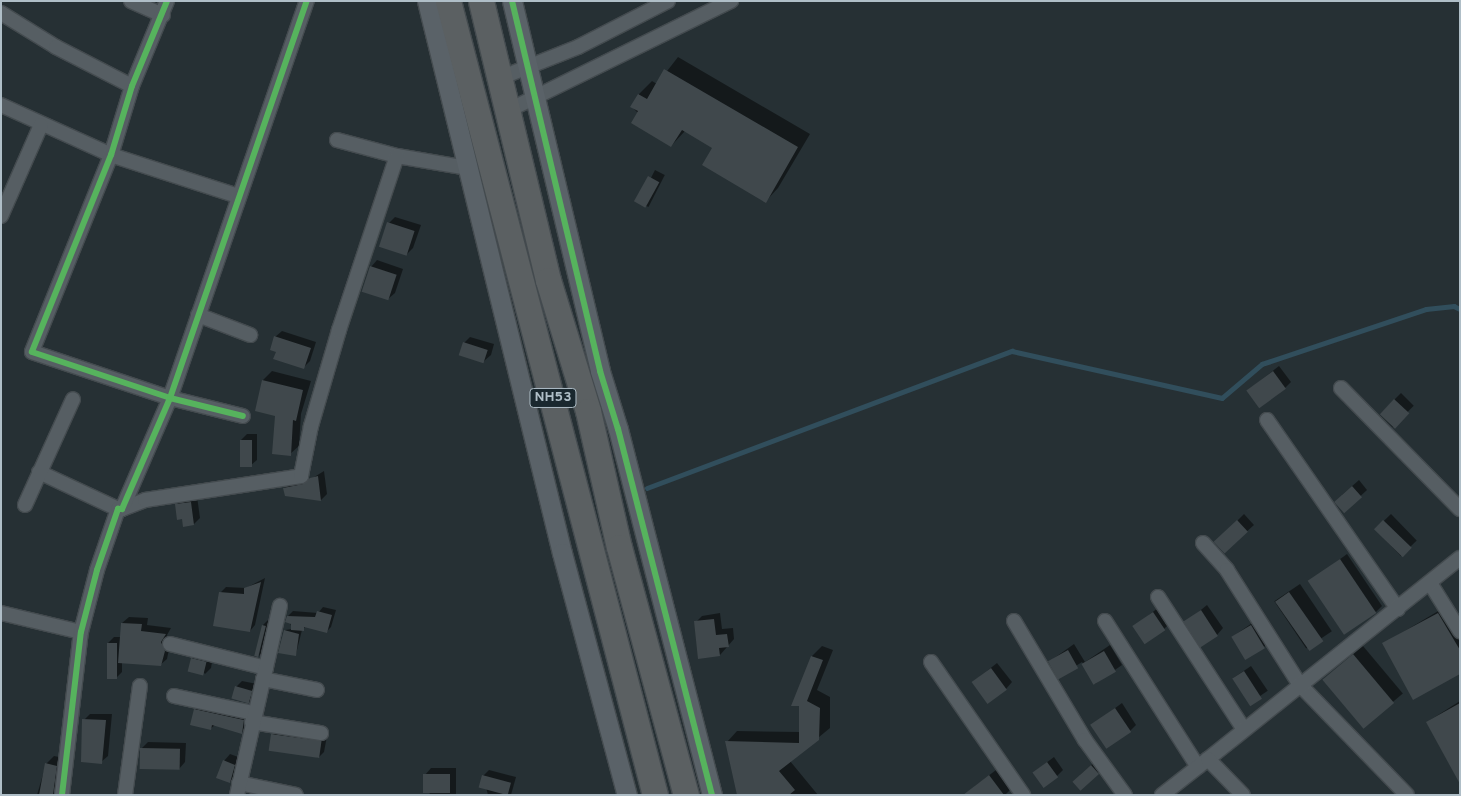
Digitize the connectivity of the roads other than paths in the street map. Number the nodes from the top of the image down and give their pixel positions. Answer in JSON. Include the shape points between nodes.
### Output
{"nodes":[{"id":1,"x":131,"y":1,"type":"edge"},
{"id":2,"x":307,"y":1,"type":"edge"},
{"id":3,"x":427,"y":1,"type":"edge"},
{"id":4,"x":448,"y":1,"type":"edge"},
{"id":5,"x":481,"y":1,"type":"edge"},
{"id":6,"x":512,"y":1,"type":"edge"},
{"id":7,"x":668,"y":1,"type":"edge"},
{"id":8,"x":731,"y":1,"type":"edge"},
{"id":9,"x":165,"y":8,"type":"edge"},
{"id":10,"x":1,"y":13,"type":"edge"},
{"id":11,"x":527,"y":67,"type":"junction"},
{"id":12,"x":500,"y":78,"type":"junction"},
{"id":13,"x":132,"y":86,"type":"junction"},
{"id":14,"x":536,"y":97,"type":"junction"},
{"id":15,"x":1,"y":105,"type":"edge"},
{"id":16,"x":507,"y":110,"type":"junction"},
{"id":17,"x":41,"y":126,"type":"junction"},
{"id":18,"x":337,"y":140,"type":"dead end"},
{"id":19,"x":111,"y":156,"type":"junction"},
{"id":20,"x":397,"y":156,"type":"junction"},
{"id":21,"x":467,"y":168,"type":"junction"},
{"id":22,"x":238,"y":196,"type":"junction"},
{"id":23,"x":1,"y":216,"type":"edge"},
{"id":24,"x":198,"y":315,"type":"junction"},
{"id":25,"x":250,"y":335,"type":"dead end"},
{"id":26,"x":1340,"y":388,"type":"dead end"},
{"id":27,"x":170,"y":398,"type":"junction"},
{"id":28,"x":72,"y":399,"type":"dead end"},
{"id":29,"x":243,"y":416,"type":"dead end"},
{"id":30,"x":1266,"y":420,"type":"dead end"},
{"id":31,"x":39,"y":472,"type":"junction"},
{"id":32,"x":25,"y":505,"type":"dead end"},
{"id":33,"x":120,"y":509,"type":"junction"},
{"id":34,"x":1460,"y":509,"type":"edge"},
{"id":35,"x":1203,"y":543,"type":"dead end"},
{"id":36,"x":1460,"y":558,"type":"edge"},
{"id":37,"x":1430,"y":583,"type":"junction"},
{"id":38,"x":1158,"y":598,"type":"dead end"},
{"id":39,"x":280,"y":606,"type":"dead end"},
{"id":40,"x":1398,"y":609,"type":"junction"},
{"id":41,"x":1,"y":613,"type":"edge"},
{"id":42,"x":1014,"y":621,"type":"dead end"},
{"id":43,"x":1104,"y":621,"type":"dead end"},
{"id":44,"x":1460,"y":631,"type":"edge"},
{"id":45,"x":81,"y":632,"type":"junction"},
{"id":46,"x":170,"y":644,"type":"dead end"},
{"id":47,"x":931,"y":662,"type":"dead end"},
{"id":48,"x":265,"y":673,"type":"junction"},
{"id":49,"x":1300,"y":685,"type":"junction"},
{"id":50,"x":140,"y":686,"type":"dead end"},
{"id":51,"x":317,"y":690,"type":"dead end"},
{"id":52,"x":174,"y":696,"type":"dead end"},
{"id":53,"x":253,"y":718,"type":"junction"},
{"id":54,"x":1243,"y":728,"type":"junction"},
{"id":55,"x":320,"y":733,"type":"dead end"},
{"id":56,"x":1203,"y":763,"type":"junction"},
{"id":57,"x":238,"y":789,"type":"edge"},
{"id":58,"x":62,"y":795,"type":"edge"},
{"id":59,"x":125,"y":795,"type":"edge"},
{"id":60,"x":296,"y":795,"type":"edge"},
{"id":61,"x":627,"y":795,"type":"edge"},
{"id":62,"x":655,"y":795,"type":"edge"},
{"id":63,"x":686,"y":795,"type":"edge"},
{"id":64,"x":712,"y":795,"type":"edge"},
{"id":65,"x":1023,"y":795,"type":"edge"},
{"id":66,"x":1125,"y":795,"type":"edge"},
{"id":67,"x":1162,"y":795,"type":"edge"},
{"id":68,"x":1243,"y":795,"type":"edge"},
{"id":69,"x":1407,"y":795,"type":"edge"}],
"edges":[{"from":1,"to":9,"type":"street"},
{"from":2,"to":22,"type":"street"},
{"from":3,"to":21,"type":"street"},
{"from":4,"to":62,"type":"highway","number":"NH53"},
{"from":5,"to":12,"type":"highway","number":"NH53"},
{"from":6,"to":11,"type":"street"},
{"from":7,"to":11,"type":"street","via":[[578,47]]},
{"from":8,"to":14,"type":"street"},
{"from":9,"to":13,"type":"street"},
{"from":10,"to":13,"type":"street","via":[[56,48]]},
{"from":11,"to":12,"type":"street"},
{"from":11,"to":14,"type":"street"},
{"from":12,"to":16,"type":"highway","number":"NH53"},
{"from":13,"to":19,"type":"street"},
{"from":14,"to":16,"type":"street"},
{"from":14,"to":64,"type":"street","via":[[600,371],[618,429]]},
{"from":15,"to":17,"type":"street"},
{"from":16,"to":63,"type":"highway","number":"NH53","via":[[548,280],[588,411],[621,556]]},
{"from":17,"to":19,"type":"street"},
{"from":17,"to":23,"type":"street"},
{"from":18,"to":20,"type":"street"},
{"from":19,"to":22,"type":"street"},
{"from":19,"to":27,"type":"street","via":[[32,352]]},
{"from":20,"to":21,"type":"street"},
{"from":20,"to":33,"type":"street","via":[[339,330],[311,426],[301,476],[145,500]]},
{"from":21,"to":61,"type":"street","via":[[562,553]]},
{"from":22,"to":24,"type":"street"},
{"from":24,"to":25,"type":"street"},
{"from":24,"to":27,"type":"street"},
{"from":26,"to":34,"type":"street"},
{"from":27,"to":29,"type":"street"},
{"from":27,"to":33,"type":"street"},
{"from":28,"to":31,"type":"street"},
{"from":30,"to":40,"type":"street"},
{"from":31,"to":32,"type":"street"},
{"from":31,"to":33,"type":"street"},
{"from":33,"to":45,"type":"street"},
{"from":35,"to":49,"type":"street","via":[[1227,570]]},
{"from":36,"to":37,"type":"street"},
{"from":37,"to":40,"type":"street"},
{"from":37,"to":44,"type":"street"},
{"from":38,"to":54,"type":"street"},
{"from":39,"to":48,"type":"street"},
{"from":40,"to":49,"type":"street"},
{"from":41,"to":45,"type":"street"},
{"from":42,"to":66,"type":"street","via":[[1085,740]]},
{"from":43,"to":56,"type":"street"},
{"from":45,"to":58,"type":"street"},
{"from":46,"to":48,"type":"street"},
{"from":47,"to":65,"type":"street"},
{"from":48,"to":51,"type":"street"},
{"from":48,"to":53,"type":"street"},
{"from":49,"to":54,"type":"street"},
{"from":49,"to":69,"type":"street"},
{"from":50,"to":59,"type":"street"},
{"from":52,"to":53,"type":"street"},
{"from":53,"to":55,"type":"street"},
{"from":53,"to":57,"type":"street"},
{"from":54,"to":56,"type":"street"},
{"from":56,"to":67,"type":"street"},
{"from":56,"to":68,"type":"street"},
{"from":57,"to":60,"type":"street"}]}
